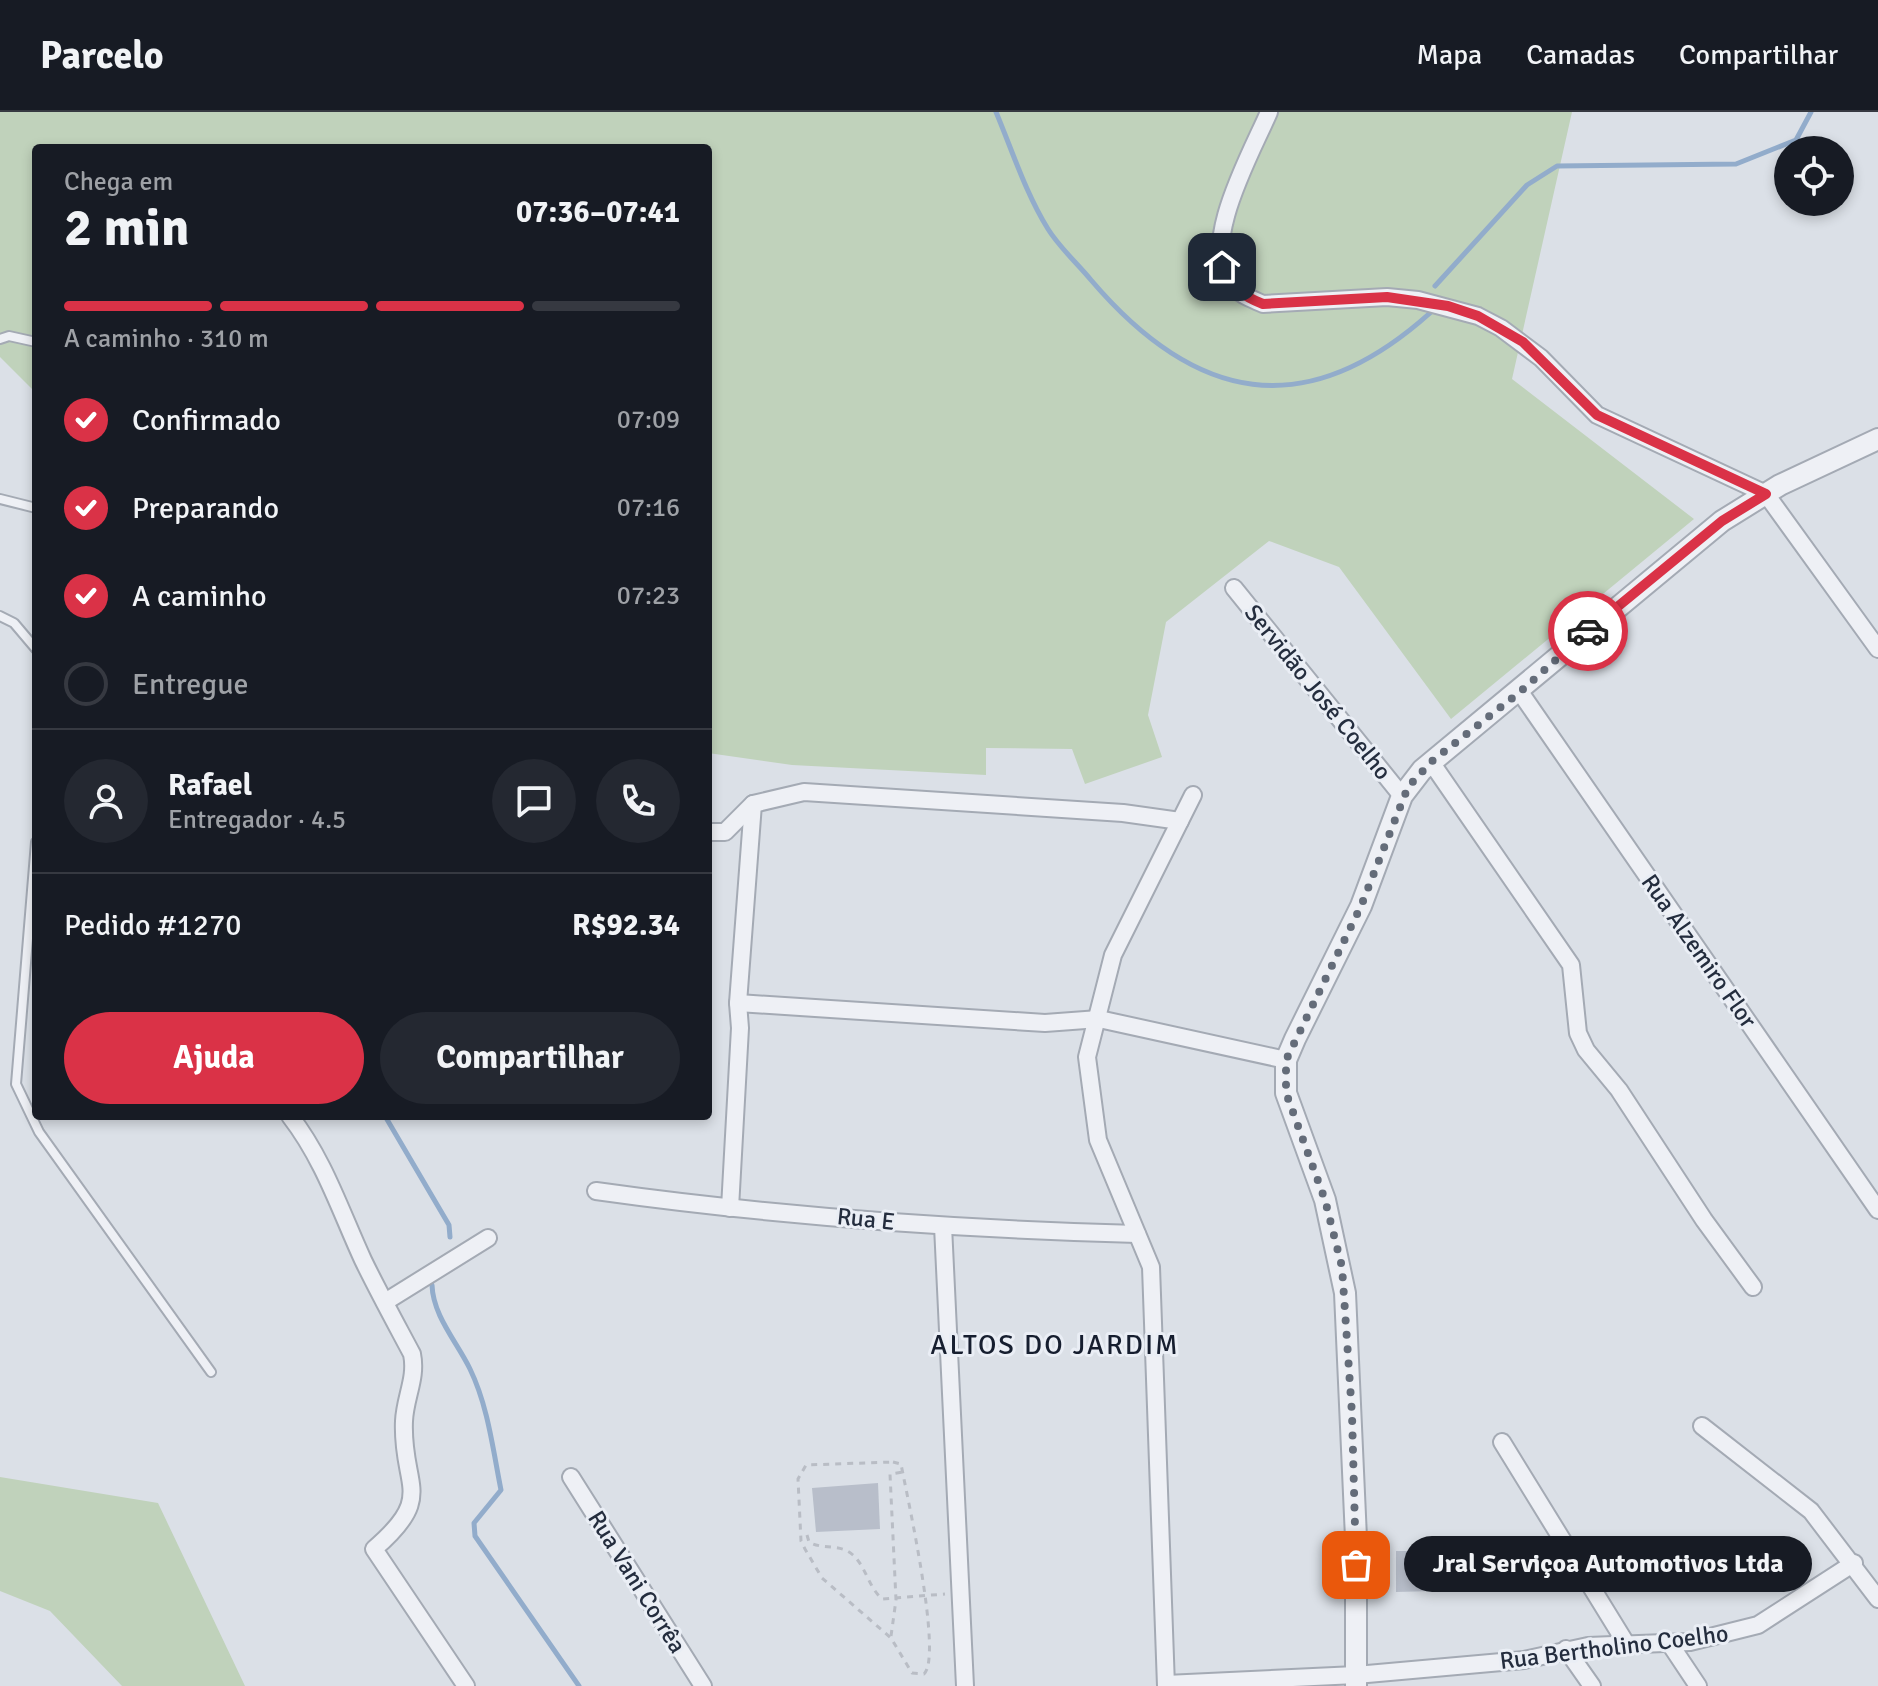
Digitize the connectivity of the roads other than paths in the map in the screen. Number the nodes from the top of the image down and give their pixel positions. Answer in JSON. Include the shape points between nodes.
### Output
{"nodes":[{"id":1,"x":1269,"y":112,"type":"edge"},
{"id":2,"x":0,"y":339,"type":"edge"},
{"id":3,"x":32,"y":341,"type":"edge"},
{"id":4,"x":1878,"y":439,"type":"edge"},
{"id":5,"x":1766,"y":494,"type":"junction"},
{"id":6,"x":0,"y":499,"type":"edge"},
{"id":7,"x":32,"y":507,"type":"edge"},
{"id":8,"x":1234,"y":588,"type":"dead end"},
{"id":9,"x":0,"y":616,"type":"edge"},
{"id":10,"x":32,"y":644,"type":"edge"},
{"id":11,"x":1878,"y":649,"type":"edge"},
{"id":12,"x":1520,"y":692,"type":"junction"},
{"id":13,"x":1431,"y":762,"type":"junction"},
{"id":14,"x":1193,"y":795,"type":"dead end"},
{"id":15,"x":1402,"y":796,"type":"junction"},
{"id":16,"x":753,"y":804,"type":"junction"},
{"id":17,"x":1180,"y":821,"type":"junction"},
{"id":18,"x":712,"y":832,"type":"edge"},
{"id":19,"x":32,"y":890,"type":"edge"},
{"id":20,"x":738,"y":1003,"type":"junction"},
{"id":21,"x":1099,"y":1019,"type":"junction"},
{"id":22,"x":1286,"y":1060,"type":"junction"},
{"id":23,"x":32,"y":1117,"type":"edge"},
{"id":24,"x":33,"y":1120,"type":"edge"},
{"id":25,"x":293,"y":1120,"type":"edge"},
{"id":26,"x":596,"y":1191,"type":"dead end"},
{"id":27,"x":730,"y":1208,"type":"junction"},
{"id":28,"x":1878,"y":1210,"type":"edge"},
{"id":29,"x":943,"y":1226,"type":"junction"},
{"id":30,"x":1137,"y":1234,"type":"junction"},
{"id":31,"x":488,"y":1238,"type":"dead end"},
{"id":32,"x":1753,"y":1287,"type":"dead end"},
{"id":33,"x":385,"y":1302,"type":"junction"},
{"id":34,"x":211,"y":1372,"type":"dead end"},
{"id":35,"x":1702,"y":1426,"type":"dead end"},
{"id":36,"x":1502,"y":1442,"type":"dead end"},
{"id":37,"x":571,"y":1477,"type":"dead end"},
{"id":38,"x":1854,"y":1563,"type":"junction"},
{"id":39,"x":1878,"y":1599,"type":"edge"},
{"id":40,"x":1670,"y":1644,"type":"junction"},
{"id":41,"x":1627,"y":1645,"type":"junction"},
{"id":42,"x":1566,"y":1649,"type":"junction"},
{"id":43,"x":1396,"y":1671,"type":"junction"},
{"id":44,"x":1356,"y":1681,"type":"edge"},
{"id":45,"x":1166,"y":1685,"type":"edge"},
{"id":46,"x":466,"y":1686,"type":"edge"},
{"id":47,"x":703,"y":1686,"type":"edge"},
{"id":48,"x":965,"y":1686,"type":"edge"},
{"id":49,"x":1410,"y":1686,"type":"edge"},
{"id":50,"x":1592,"y":1686,"type":"edge"},
{"id":51,"x":1698,"y":1686,"type":"edge"}],
"edges":[{"from":1,"to":5,"type":"street","via":[[1223,222],[1222,267],[1231,285],[1246,297],[1279,305],[1403,299],[1478,316],[1523,342],[1597,415]]},
{"from":2,"to":3,"type":"lane"},
{"from":4,"to":5,"type":"street"},
{"from":5,"to":11,"type":"street"},
{"from":5,"to":12,"type":"street","via":[[1722,521],[1630,594]]},
{"from":6,"to":7,"type":"lane"},
{"from":8,"to":15,"type":"street","name":"Servidão José Coelho"},
{"from":9,"to":10,"type":"lane","via":[[14,623]]},
{"from":12,"to":13,"type":"street"},
{"from":12,"to":28,"type":"street","name":"Rua Alzemiro Flor"},
{"from":13,"to":15,"type":"street"},
{"from":13,"to":32,"type":"street","via":[[1571,965],[1578,1033],[1586,1050]]},
{"from":14,"to":17,"type":"street"},
{"from":15,"to":22,"type":"street","via":[[1361,906]]},
{"from":16,"to":17,"type":"street","via":[[804,792]]},
{"from":16,"to":18,"type":"street","via":[[725,832]]},
{"from":16,"to":20,"type":"street"},
{"from":17,"to":21,"type":"street","via":[[1113,955]]},
{"from":19,"to":23,"type":"lane","via":[[16,1084]]},
{"from":20,"to":21,"type":"street","via":[[1045,1023]]},
{"from":20,"to":27,"type":"street"},
{"from":21,"to":22,"type":"street"},
{"from":21,"to":30,"type":"street","via":[[1087,1057],[1091,1107],[1098,1140]]},
{"from":22,"to":44,"type":"street","via":[[1286,1093],[1325,1200],[1345,1293],[1356,1538]]},
{"from":24,"to":34,"type":"lane"},
{"from":25,"to":33,"type":"street","via":[[314,1150]]},
{"from":26,"to":27,"type":"street","name":"Rua E"},
{"from":27,"to":29,"type":"street","name":"Rua E"},
{"from":29,"to":30,"type":"street","name":"Rua E"},
{"from":29,"to":48,"type":"street"},
{"from":30,"to":45,"type":"street","via":[[1151,1267],[1154,1297]]},
{"from":31,"to":33,"type":"street"},
{"from":33,"to":46,"type":"street","via":[[415,1367],[404,1418],[412,1484],[407,1517],[374,1549]]},
{"from":35,"to":38,"type":"street","via":[[1799,1500]]},
{"from":36,"to":41,"type":"street"},
{"from":37,"to":47,"type":"street","name":"Rua Vani Corrêa"},
{"from":38,"to":39,"type":"street"},
{"from":38,"to":40,"type":"street","name":"Rua Bertholino Coelho","via":[[1758,1625]]},
{"from":40,"to":41,"type":"street","name":"Rua Bertholino Coelho"},
{"from":40,"to":51,"type":"street"},
{"from":41,"to":42,"type":"street","name":"Rua Bertholino Coelho"},
{"from":42,"to":43,"type":"street","name":"Rua Bertholino Coelho","via":[[1524,1660]]},
{"from":42,"to":50,"type":"street"},
{"from":43,"to":44,"type":"street","name":"Rua Bertholino Coelho"},
{"from":43,"to":49,"type":"street"},
{"from":44,"to":45,"type":"street","name":"Rua Bertholino Coelho"}]}
